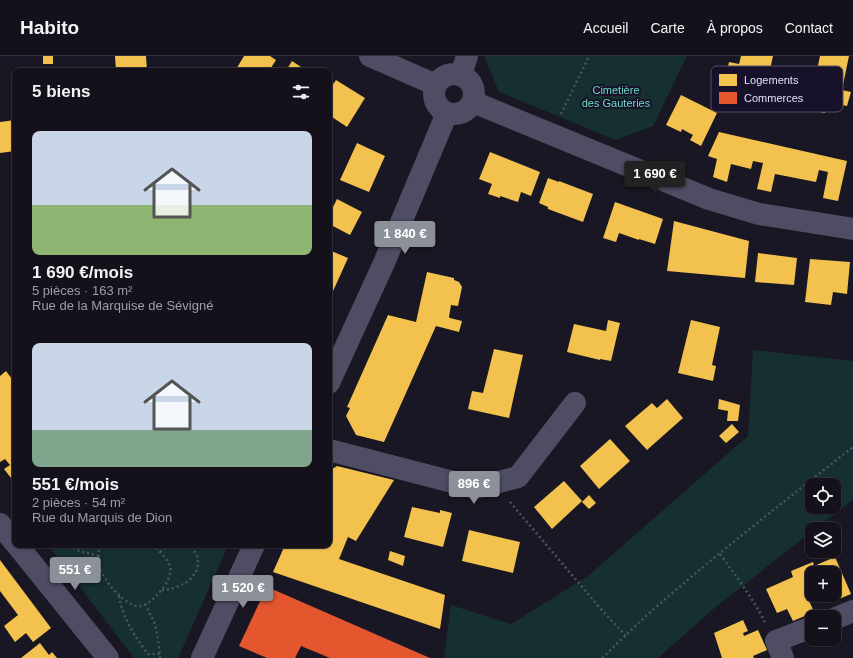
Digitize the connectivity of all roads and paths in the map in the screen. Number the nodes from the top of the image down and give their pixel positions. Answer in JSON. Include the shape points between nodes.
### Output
{"nodes":[{"id":1,"x":370,"y":56,"type":"edge"},
{"id":2,"x":589,"y":56,"type":"edge"},
{"id":3,"x":464,"y":65,"type":"edge"},
{"id":4,"x":436,"y":85,"type":"junction"},
{"id":5,"x":473,"y":102,"type":"junction"},
{"id":6,"x":447,"y":113,"type":"junction"},
{"id":7,"x":551,"y":134,"type":"junction"},
{"id":8,"x":853,"y":229,"type":"edge"},
{"id":9,"x":332,"y":376,"type":"edge"},
{"id":10,"x":575,"y":402,"type":"dead end"},
{"id":11,"x":853,"y":447,"type":"edge"},
{"id":12,"x":332,"y":451,"type":"edge"},
{"id":13,"x":494,"y":483,"type":"junction"},
{"id":14,"x":0,"y":524,"type":"edge"},
{"id":15,"x":12,"y":539,"type":"edge"},
{"id":16,"x":19,"y":548,"type":"edge"},
{"id":17,"x":73,"y":548,"type":"edge"},
{"id":18,"x":99,"y":548,"type":"edge"},
{"id":19,"x":156,"y":548,"type":"edge"},
{"id":20,"x":165,"y":548,"type":"edge"},
{"id":21,"x":192,"y":548,"type":"edge"},
{"id":22,"x":253,"y":548,"type":"edge"},
{"id":23,"x":160,"y":552,"type":"junction"},
{"id":24,"x":720,"y":554,"type":"junction"},
{"id":25,"x":99,"y":556,"type":"junction"},
{"id":26,"x":162,"y":590,"type":"junction"},
{"id":27,"x":119,"y":596,"type":"junction"},
{"id":28,"x":145,"y":604,"type":"junction"},
{"id":29,"x":853,"y":611,"type":"edge"},
{"id":30,"x":841,"y":616,"type":"edge"},
{"id":31,"x":805,"y":632,"type":"edge"},
{"id":32,"x":626,"y":636,"type":"junction"},
{"id":33,"x":779,"y":650,"type":"edge"},
{"id":34,"x":160,"y":654,"type":"junction"},
{"id":35,"x":108,"y":658,"type":"edge"},
{"id":36,"x":160,"y":658,"type":"edge"},
{"id":37,"x":202,"y":658,"type":"edge"},
{"id":38,"x":602,"y":658,"type":"edge"}],
"edges":[{"from":1,"to":4,"type":"street"},
{"from":2,"to":7,"type":"path"},
{"from":3,"to":4,"type":"street","via":[[456,73],[444,76]]},
{"from":3,"to":5,"type":"street","via":[[467,78],[474,89]]},
{"from":4,"to":6,"type":"street","via":[[434,98]]},
{"from":5,"to":6,"type":"street","via":[[459,114]]},
{"from":5,"to":7,"type":"street"},
{"from":6,"to":9,"type":"street","via":[[384,263]]},
{"from":7,"to":8,"type":"street","via":[[709,199],[759,214]]},
{"from":10,"to":13,"type":"street","via":[[518,477]]},
{"from":11,"to":24,"type":"path"},
{"from":12,"to":13,"type":"street","via":[[476,488]]},
{"from":13,"to":32,"type":"path"},
{"from":14,"to":15,"type":"street"},
{"from":16,"to":35,"type":"street"},
{"from":17,"to":25,"type":"path","via":[[79,552]]},
{"from":18,"to":25,"type":"path"},
{"from":19,"to":23,"type":"path"},
{"from":20,"to":23,"type":"path"},
{"from":21,"to":26,"type":"path","via":[[198,556],[195,573],[177,587]]},
{"from":22,"to":37,"type":"street"},
{"from":23,"to":26,"type":"path","via":[[171,571]]},
{"from":24,"to":32,"type":"path"},
{"from":24,"to":33,"type":"path","via":[[756,604]]},
{"from":25,"to":27,"type":"path","via":[[104,576]]},
{"from":26,"to":28,"type":"path"},
{"from":27,"to":28,"type":"path","via":[[139,606]]},
{"from":27,"to":34,"type":"path","via":[[121,608],[139,643],[148,654]]},
{"from":28,"to":34,"type":"path","via":[[156,630]]},
{"from":29,"to":30,"type":"street"},
{"from":31,"to":33,"type":"street"},
{"from":32,"to":38,"type":"path"},
{"from":34,"to":36,"type":"path"}]}
